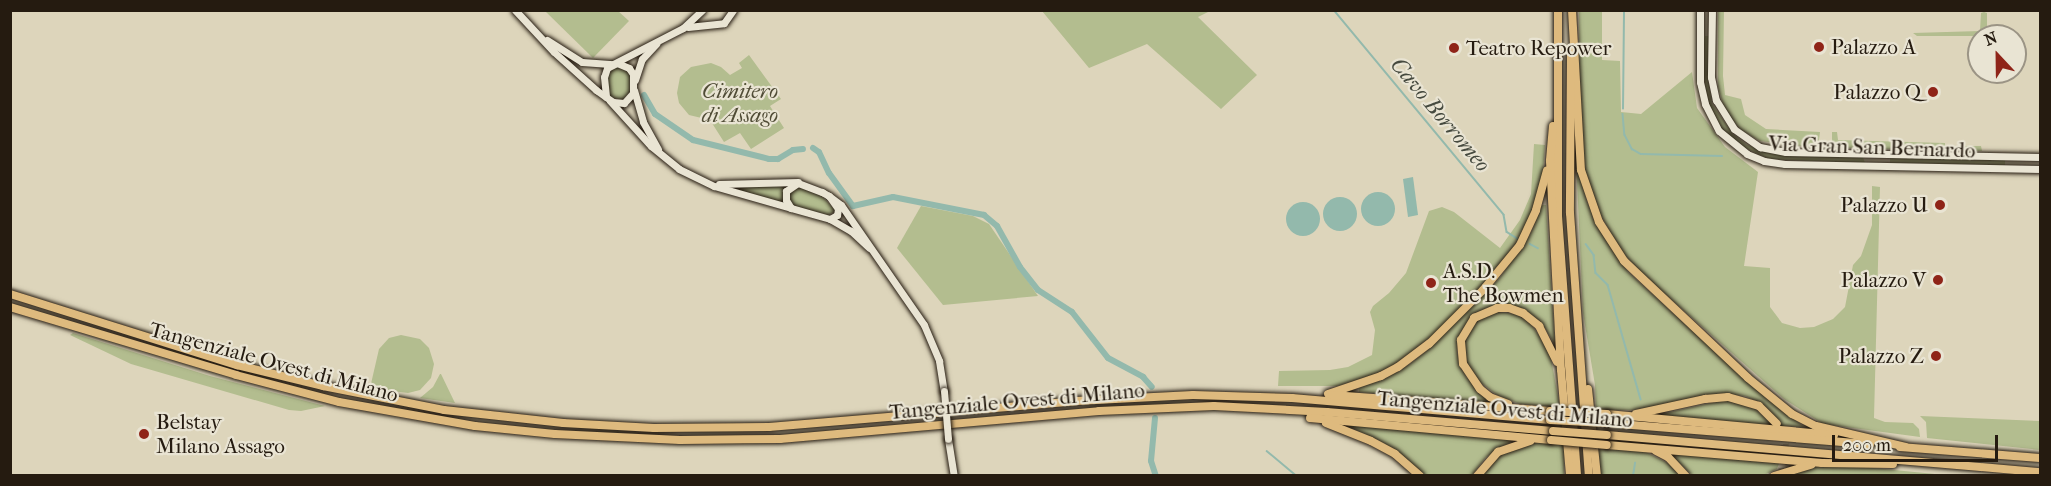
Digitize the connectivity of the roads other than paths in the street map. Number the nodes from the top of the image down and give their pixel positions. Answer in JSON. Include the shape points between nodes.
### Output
{"nodes":[{"id":1,"x":515,"y":10,"type":"edge"},
{"id":2,"x":703,"y":10,"type":"edge"},
{"id":3,"x":733,"y":10,"type":"edge"},
{"id":4,"x":1558,"y":10,"type":"edge"},
{"id":5,"x":1572,"y":10,"type":"edge"},
{"id":6,"x":1700,"y":10,"type":"edge"},
{"id":7,"x":1712,"y":10,"type":"edge"},
{"id":8,"x":713,"y":24,"type":"junction"},
{"id":9,"x":683,"y":28,"type":"junction"},
{"id":10,"x":544,"y":39,"type":"junction"},
{"id":11,"x":659,"y":41,"type":"junction"},
{"id":12,"x":613,"y":64,"type":"junction"},
{"id":13,"x":1558,"y":75,"type":"junction"},
{"id":14,"x":634,"y":85,"type":"junction"},
{"id":15,"x":608,"y":99,"type":"junction"},
{"id":16,"x":629,"y":99,"type":"junction"},
{"id":17,"x":618,"y":113,"type":"junction"},
{"id":18,"x":659,"y":152,"type":"junction"},
{"id":19,"x":2040,"y":158,"type":"edge"},
{"id":20,"x":1550,"y":161,"type":"junction"},
{"id":21,"x":2040,"y":169,"type":"edge"},
{"id":22,"x":694,"y":177,"type":"junction"},
{"id":23,"x":798,"y":183,"type":"junction"},
{"id":24,"x":829,"y":196,"type":"junction"},
{"id":25,"x":791,"y":208,"type":"junction"},
{"id":26,"x":838,"y":209,"type":"junction"},
{"id":27,"x":830,"y":219,"type":"junction"},
{"id":28,"x":846,"y":228,"type":"junction"},
{"id":29,"x":877,"y":256,"type":"junction"},
{"id":30,"x":10,"y":294,"type":"edge"},
{"id":31,"x":10,"y":307,"type":"edge"},
{"id":32,"x":1579,"y":343,"type":"junction"},
{"id":33,"x":1561,"y":370,"type":"junction"},
{"id":34,"x":1328,"y":394,"type":"junction"},
{"id":35,"x":1276,"y":398,"type":"junction"},
{"id":36,"x":1268,"y":408,"type":"junction"},
{"id":37,"x":1523,"y":409,"type":"junction"},
{"id":38,"x":1550,"y":415,"type":"junction"},
{"id":39,"x":1627,"y":416,"type":"junction"},
{"id":40,"x":1310,"y":418,"type":"junction"},
{"id":41,"x":1607,"y":419,"type":"junction"},
{"id":42,"x":1777,"y":424,"type":"dead end"},
{"id":43,"x":1862,"y":438,"type":"junction"},
{"id":44,"x":1547,"y":440,"type":"junction"},
{"id":45,"x":1607,"y":440,"type":"junction"},
{"id":46,"x":1644,"y":447,"type":"junction"},
{"id":47,"x":1906,"y":447,"type":"junction"},
{"id":48,"x":2040,"y":458,"type":"edge"},
{"id":49,"x":1822,"y":463,"type":"junction"},
{"id":50,"x":1932,"y":464,"type":"junction"},
{"id":51,"x":2040,"y":472,"type":"edge"},
{"id":52,"x":954,"y":476,"type":"edge"},
{"id":53,"x":1420,"y":476,"type":"edge"},
{"id":54,"x":1477,"y":476,"type":"edge"},
{"id":55,"x":1568,"y":476,"type":"edge"},
{"id":56,"x":1577,"y":476,"type":"edge"},
{"id":57,"x":1589,"y":476,"type":"edge"},
{"id":58,"x":1597,"y":476,"type":"edge"},
{"id":59,"x":1686,"y":476,"type":"edge"},
{"id":60,"x":1774,"y":476,"type":"edge"}],
"edges":[{"from":1,"to":10,"type":"main road"},
{"from":2,"to":8,"type":"main road"},
{"from":2,"to":9,"type":"main road"},
{"from":3,"to":8,"type":"main road","via":[[727,22]]},
{"from":4,"to":13,"type":"highway"},
{"from":5,"to":32,"type":"highway","via":[[1570,213]]},
{"from":5,"to":43,"type":"highway","via":[[1581,170],[1593,208],[1615,250],[1642,281],[1777,403],[1816,426]]},
{"from":6,"to":21,"type":"main road","name":"Via Gran San Bernardo","via":[[1701,91],[1710,116],[1725,137],[1747,154],[1772,163]]},
{"from":7,"to":19,"type":"main road","name":"Via Gran San Bernardo","via":[[1712,85],[1717,104],[1729,124],[1746,140],[1771,150]]},
{"from":8,"to":9,"type":"main road"},
{"from":9,"to":11,"type":"main road"},
{"from":10,"to":12,"type":"main road","via":[[582,62]]},
{"from":10,"to":15,"type":"main road"},
{"from":11,"to":12,"type":"main road"},
{"from":11,"to":14,"type":"main road","via":[[642,59]]},
{"from":12,"to":14,"type":"main road","via":[[627,66]]},
{"from":12,"to":15,"type":"main road","via":[[604,74]]},
{"from":13,"to":20,"type":"highway"},
{"from":13,"to":56,"type":"highway","via":[[1558,216]]},
{"from":14,"to":16,"type":"main road"},
{"from":14,"to":18,"type":"main road","via":[[643,122]]},
{"from":15,"to":16,"type":"main road","via":[[620,104]]},
{"from":15,"to":17,"type":"main road"},
{"from":16,"to":17,"type":"main road"},
{"from":17,"to":18,"type":"main road"},
{"from":18,"to":22,"type":"main road","via":[[679,170]]},
{"from":20,"to":33,"type":"highway"},
{"from":20,"to":34,"type":"highway","via":[[1529,228],[1509,261],[1483,290],[1429,344],[1398,368]]},
{"from":22,"to":23,"type":"main road","via":[[724,185]]},
{"from":22,"to":25,"type":"main road"},
{"from":23,"to":24,"type":"main road"},
{"from":23,"to":25,"type":"main road","via":[[786,191]]},
{"from":24,"to":26,"type":"main road"},
{"from":24,"to":29,"type":"main road","via":[[850,216]]},
{"from":25,"to":27,"type":"main road"},
{"from":26,"to":27,"type":"main road"},
{"from":26,"to":28,"type":"main road"},
{"from":27,"to":28,"type":"main road"},
{"from":28,"to":29,"type":"main road"},
{"from":29,"to":52,"type":"main road","bridge":true,"via":[[917,313],[939,361]]},
{"from":30,"to":35,"type":"highway","name":"Tangenziale Ovest di Milano","via":[[237,365],[323,386],[444,410],[553,423],[769,427],[1140,397]]},
{"from":31,"to":36,"type":"highway","name":"Tangenziale Ovest di Milano","via":[[339,402],[475,426],[555,435],[751,440],[1144,408]]},
{"from":32,"to":57,"type":"highway"},
{"from":32,"to":58,"type":"highway"},
{"from":33,"to":37,"type":"highway","via":[[1539,326],[1523,313],[1494,308],[1470,321],[1460,351],[1471,379],[1490,397]]},
{"from":33,"to":55,"type":"highway"},
{"from":34,"to":35,"type":"highway"},
{"from":34,"to":37,"type":"highway"},
{"from":35,"to":38,"type":"highway","name":"Tangenziale Ovest di Milano"},
{"from":36,"to":40,"type":"highway"},
{"from":36,"to":45,"type":"highway","name":"Tangenziale Ovest di Milano","bridge":true,"via":[[1553,431]]},
{"from":37,"to":38,"type":"highway"},
{"from":38,"to":41,"type":"highway","name":"Tangenziale Ovest di Milano","bridge":true},
{"from":39,"to":41,"type":"highway"},
{"from":39,"to":42,"type":"highway","via":[[1728,397],[1759,406]]},
{"from":39,"to":43,"type":"highway"},
{"from":40,"to":44,"type":"highway"},
{"from":40,"to":53,"type":"highway","via":[[1371,441],[1395,454]]},
{"from":41,"to":47,"type":"highway","name":"Tangenziale Ovest di Milano"},
{"from":43,"to":47,"type":"highway"},
{"from":44,"to":45,"type":"highway","bridge":true},
{"from":44,"to":54,"type":"highway","via":[[1503,449]]},
{"from":45,"to":46,"type":"highway"},
{"from":45,"to":50,"type":"highway","name":"Tangenziale Ovest di Milano"},
{"from":46,"to":49,"type":"highway"},
{"from":46,"to":59,"type":"highway","via":[[1668,457]]},
{"from":47,"to":48,"type":"highway","name":"Tangenziale Ovest di Milano"},
{"from":49,"to":50,"type":"highway"},
{"from":49,"to":60,"type":"highway"},
{"from":50,"to":51,"type":"highway","name":"Tangenziale Ovest di Milano"}]}
